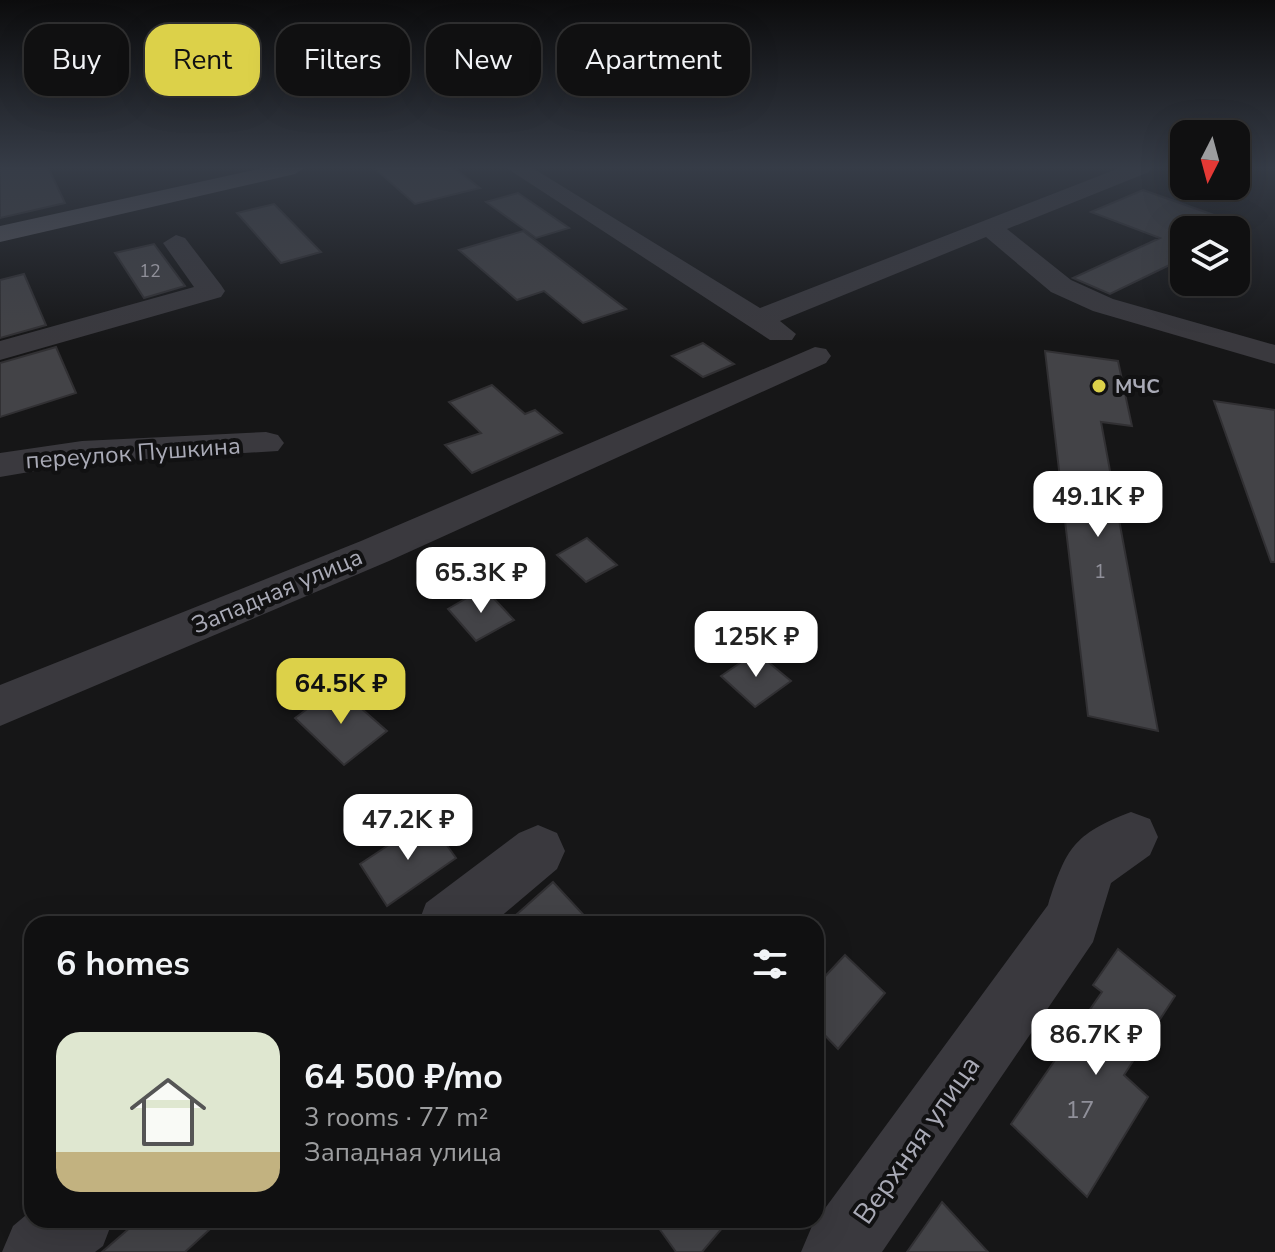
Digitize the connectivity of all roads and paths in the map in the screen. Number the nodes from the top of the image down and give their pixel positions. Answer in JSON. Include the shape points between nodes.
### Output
{"nodes":[{"id":1,"x":38,"y":225,"type":"edge"},
{"id":2,"x":609,"y":225,"type":"edge"},
{"id":3,"x":1000,"y":225,"type":"edge"},
{"id":4,"x":991,"y":229,"type":"junction"},
{"id":5,"x":0,"y":234,"type":"edge"},
{"id":6,"x":176,"y":243,"type":"dead end"},
{"id":7,"x":758,"y":319,"type":"junction"},
{"id":8,"x":0,"y":351,"type":"edge"},
{"id":9,"x":1275,"y":355,"type":"edge"},
{"id":10,"x":266,"y":443,"type":"dead end"},
{"id":11,"x":0,"y":465,"type":"edge"},
{"id":12,"x":0,"y":706,"type":"edge"},
{"id":13,"x":1131,"y":837,"type":"dead end"},
{"id":14,"x":538,"y":851,"type":"dead end"},
{"id":15,"x":457,"y":916,"type":"edge"},
{"id":16,"x":68,"y":1228,"type":"edge"},
{"id":17,"x":39,"y":1252,"type":"edge"},
{"id":18,"x":838,"y":1252,"type":"edge"}],
"edges":[{"from":1,"to":5,"type":"main road"},
{"from":2,"to":7,"type":"street"},
{"from":3,"to":4,"type":"street"},
{"from":4,"to":7,"type":"street"},
{"from":4,"to":9,"type":"street","via":[[1061,286],[1103,305]]},
{"from":6,"to":8,"type":"street","via":[[211,291]]},
{"from":7,"to":12,"type":"street","name":"Западная улица","via":[[815,356],[375,551]]},
{"from":10,"to":11,"type":"street","name":"переулок Пушкина","via":[[82,452]]},
{"from":13,"to":18,"type":"street","name":"Верхняя улица","via":[[1088,867],[1072,921]]},
{"from":14,"to":15,"type":"street"},
{"from":16,"to":17,"type":"street"}]}
